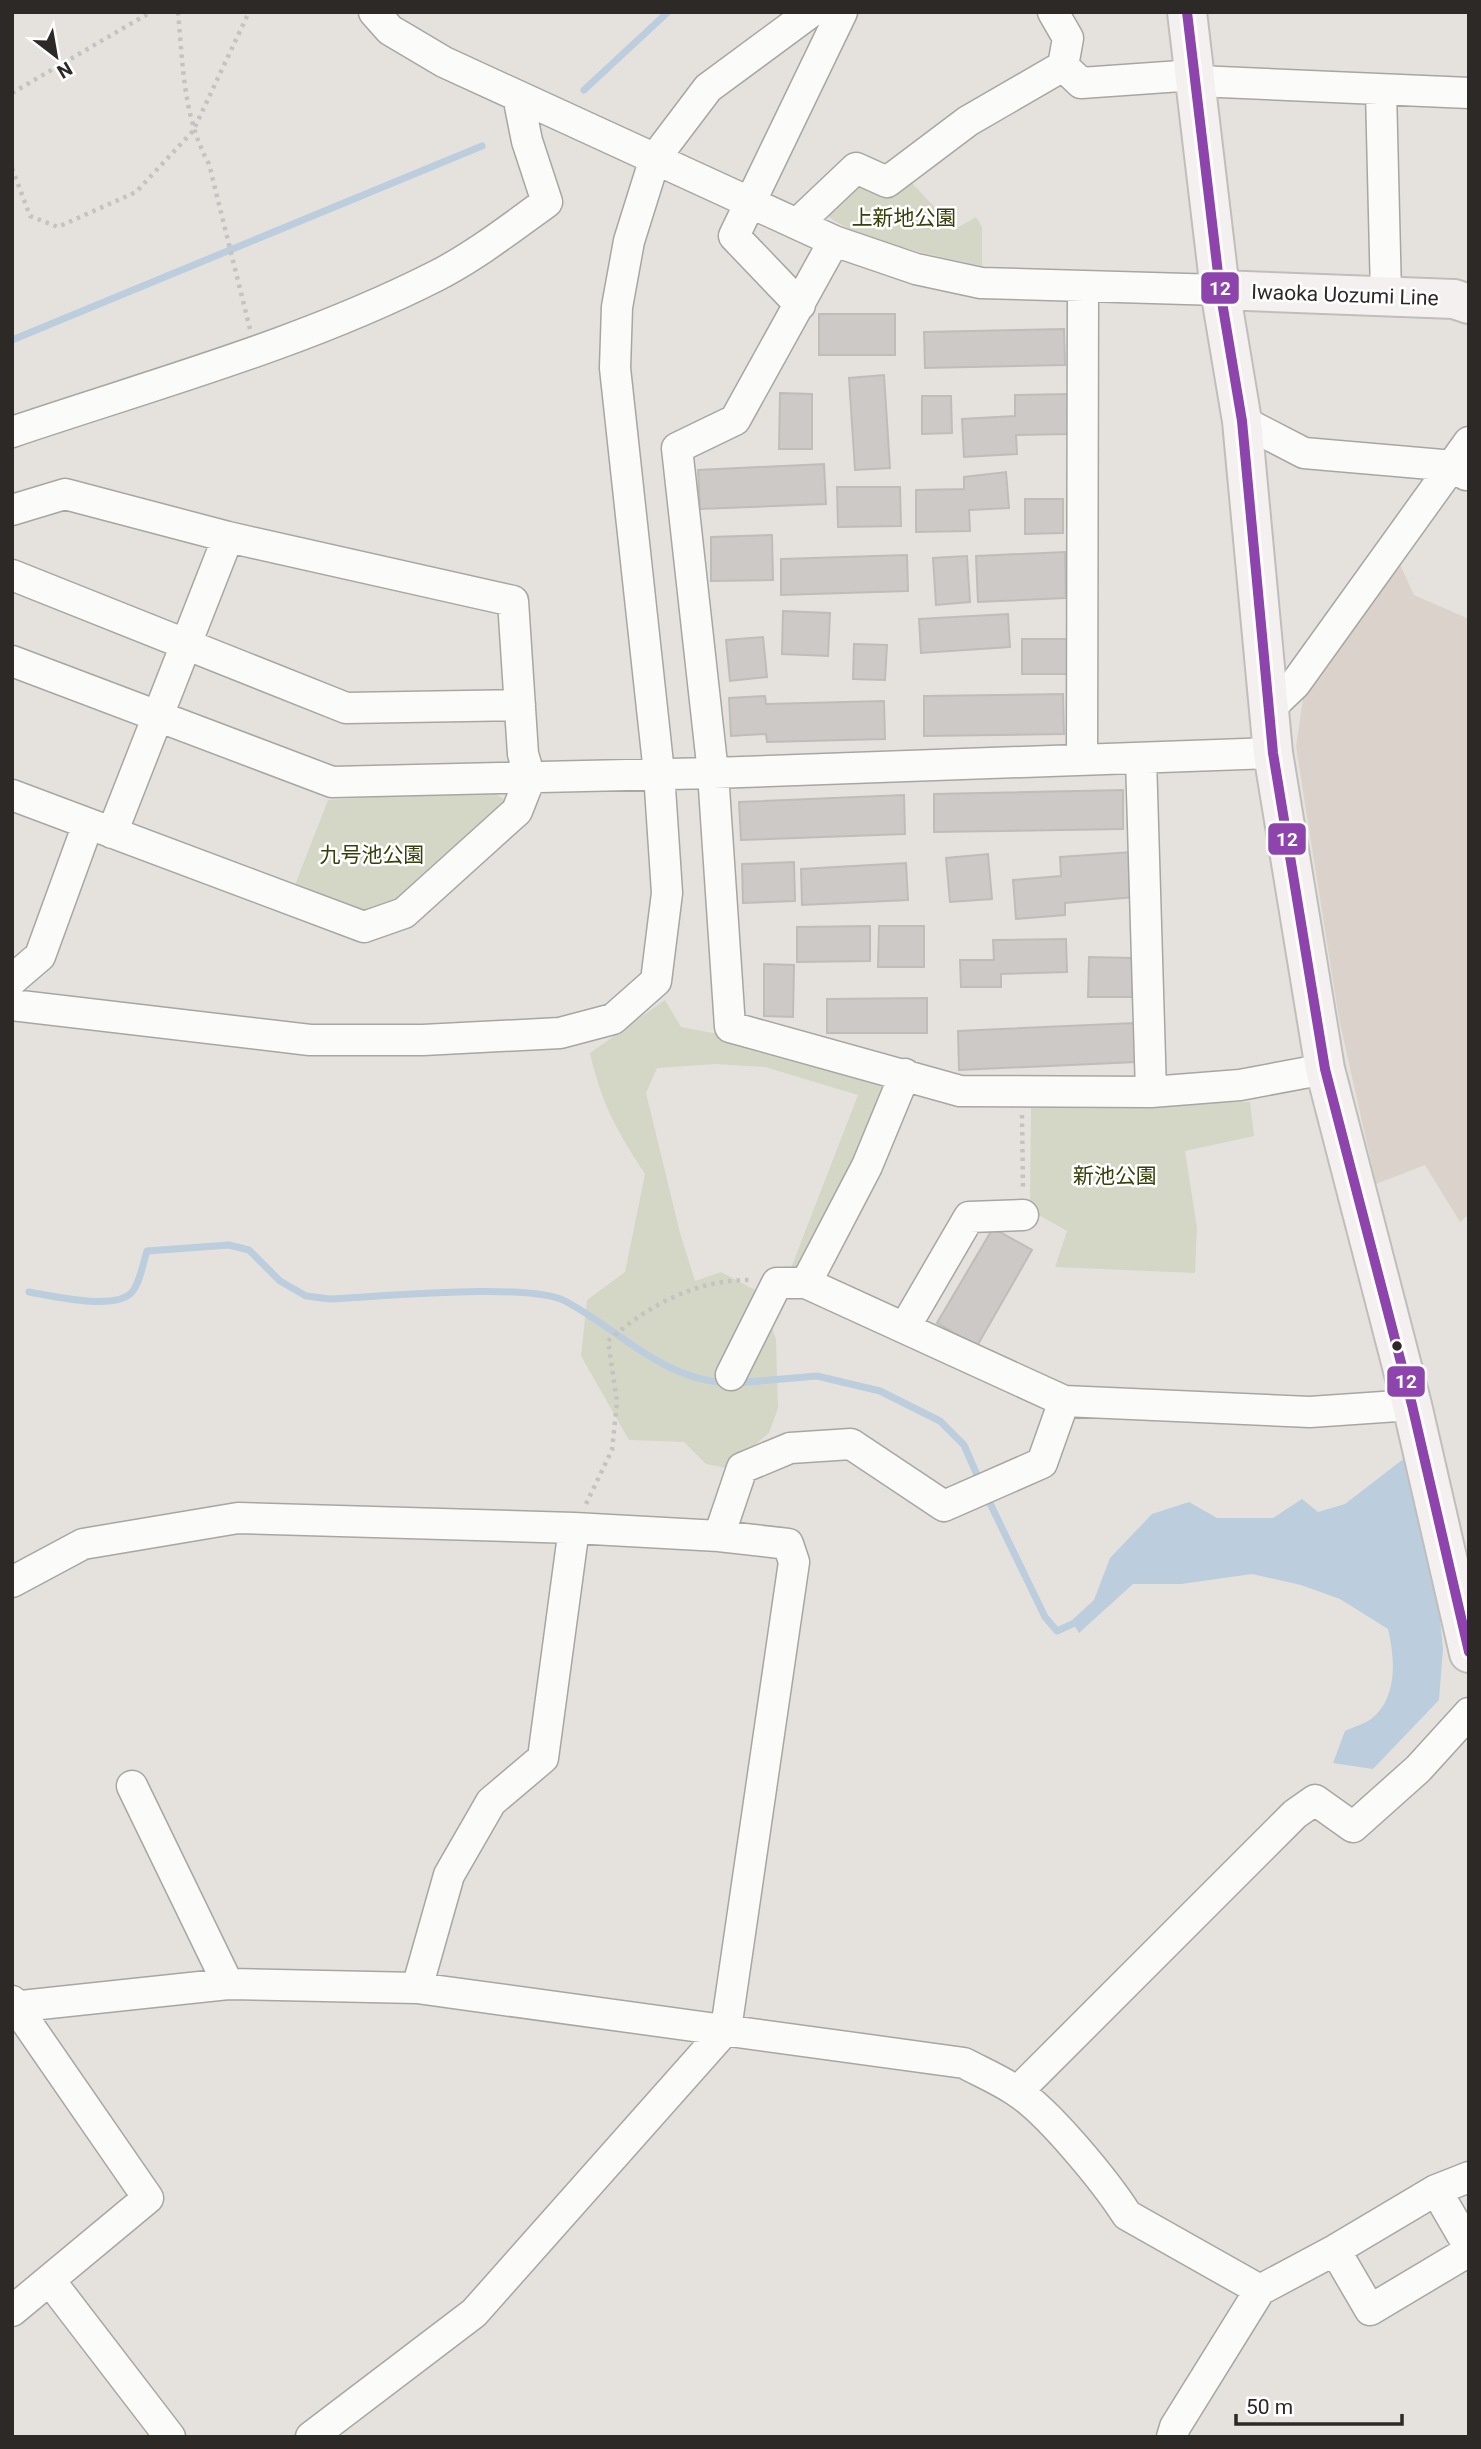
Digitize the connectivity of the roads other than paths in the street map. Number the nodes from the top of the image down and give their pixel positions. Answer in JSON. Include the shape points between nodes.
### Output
{"nodes":[{"id":1,"x":374,"y":12,"type":"edge"},
{"id":2,"x":811,"y":12,"type":"edge"},
{"id":3,"x":842,"y":12,"type":"edge"},
{"id":4,"x":1053,"y":12,"type":"edge"},
{"id":5,"x":1187,"y":12,"type":"edge"},
{"id":6,"x":1063,"y":66,"type":"junction"},
{"id":7,"x":1197,"y":81,"type":"junction"},
{"id":8,"x":1381,"y":91,"type":"junction"},
{"id":9,"x":1469,"y":93,"type":"edge"},
{"id":10,"x":518,"y":96,"type":"junction"},
{"id":11,"x":655,"y":158,"type":"junction"},
{"id":12,"x":751,"y":201,"type":"junction"},
{"id":13,"x":799,"y":222,"type":"junction"},
{"id":14,"x":835,"y":241,"type":"junction"},
{"id":15,"x":1083,"y":287,"type":"junction"},
{"id":16,"x":1220,"y":290,"type":"junction"},
{"id":17,"x":1386,"y":295,"type":"junction"},
{"id":18,"x":1469,"y":304,"type":"edge"},
{"id":19,"x":800,"y":305,"type":"junction"},
{"id":20,"x":1242,"y":421,"type":"junction"},
{"id":21,"x":12,"y":432,"type":"edge"},
{"id":22,"x":1464,"y":462,"type":"edge"},
{"id":23,"x":12,"y":510,"type":"edge"},
{"id":24,"x":228,"y":537,"type":"junction"},
{"id":25,"x":12,"y":575,"type":"edge"},
{"id":26,"x":186,"y":644,"type":"junction"},
{"id":27,"x":12,"y":661,"type":"edge"},
{"id":28,"x":520,"y":705,"type":"junction"},
{"id":29,"x":1270,"y":708,"type":"junction"},
{"id":30,"x":156,"y":716,"type":"junction"},
{"id":31,"x":1273,"y":753,"type":"junction"},
{"id":32,"x":1141,"y":758,"type":"junction"},
{"id":33,"x":1082,"y":760,"type":"junction"},
{"id":34,"x":660,"y":773,"type":"junction"},
{"id":35,"x":713,"y":773,"type":"junction"},
{"id":36,"x":530,"y":778,"type":"junction"},
{"id":37,"x":12,"y":795,"type":"edge"},
{"id":38,"x":100,"y":829,"type":"junction"},
{"id":39,"x":12,"y":980,"type":"edge"},
{"id":40,"x":12,"y":1005,"type":"edge"},
{"id":41,"x":1325,"y":1069,"type":"junction"},
{"id":42,"x":905,"y":1074,"type":"junction"},
{"id":43,"x":1151,"y":1092,"type":"junction"},
{"id":44,"x":1023,"y":1215,"type":"road end"},
{"id":45,"x":792,"y":1283,"type":"junction"},
{"id":46,"x":905,"y":1327,"type":"junction"},
{"id":47,"x":731,"y":1375,"type":"dead end"},
{"id":48,"x":1064,"y":1401,"type":"junction"},
{"id":49,"x":1412,"y":1405,"type":"junction"},
{"id":50,"x":574,"y":1528,"type":"junction"},
{"id":51,"x":719,"y":1536,"type":"junction"},
{"id":52,"x":12,"y":1583,"type":"edge"},
{"id":53,"x":1469,"y":1653,"type":"edge"},
{"id":54,"x":1469,"y":1713,"type":"edge"},
{"id":55,"x":132,"y":1786,"type":"dead end"},
{"id":56,"x":228,"y":1984,"type":"junction"},
{"id":57,"x":417,"y":1988,"type":"junction"},
{"id":58,"x":13,"y":2005,"type":"edge"},
{"id":59,"x":726,"y":2029,"type":"junction"},
{"id":60,"x":1018,"y":2091,"type":"junction"},
{"id":61,"x":1469,"y":2177,"type":"edge"},
{"id":62,"x":1436,"y":2190,"type":"junction"},
{"id":63,"x":1469,"y":2249,"type":"edge"},
{"id":64,"x":1335,"y":2250,"type":"junction"},
{"id":65,"x":51,"y":2282,"type":"junction"},
{"id":66,"x":1260,"y":2290,"type":"junction"},
{"id":67,"x":12,"y":2311,"type":"edge"},
{"id":68,"x":170,"y":2437,"type":"edge"},
{"id":69,"x":311,"y":2437,"type":"edge"},
{"id":70,"x":1172,"y":2437,"type":"edge"}],
"edges":[{"from":1,"to":10,"type":"street","via":[[390,30],[428,53]]},
{"from":2,"to":11,"type":"street","via":[[708,88]]},
{"from":3,"to":12,"type":"street"},
{"from":4,"to":6,"type":"street","via":[[1068,38]]},
{"from":5,"to":7,"type":"main road"},
{"from":6,"to":7,"type":"street","via":[[1081,83],[1181,76]]},
{"from":6,"to":13,"type":"street","via":[[968,121],[887,183],[856,169]]},
{"from":7,"to":8,"type":"street"},
{"from":7,"to":16,"type":"main road"},
{"from":8,"to":9,"type":"street"},
{"from":8,"to":17,"type":"street"},
{"from":10,"to":11,"type":"street"},
{"from":10,"to":21,"type":"street","via":[[547,202],[485,247],[374,306]]},
{"from":11,"to":12,"type":"street"},
{"from":11,"to":34,"type":"street","via":[[629,241],[617,307],[615,368]]},
{"from":12,"to":13,"type":"street"},
{"from":12,"to":19,"type":"street","via":[[734,236]]},
{"from":13,"to":14,"type":"street"},
{"from":14,"to":15,"type":"street","via":[[916,269],[981,283]]},
{"from":14,"to":19,"type":"street"},
{"from":15,"to":16,"type":"street"},
{"from":15,"to":33,"type":"street"},
{"from":16,"to":17,"type":"main road","name":"Iwaoka Uozumi Line"},
{"from":16,"to":20,"type":"main road"},
{"from":17,"to":18,"type":"main road","name":"Iwaoka Uozumi Line"},
{"from":19,"to":35,"type":"street","via":[[736,420],[677,448]]},
{"from":20,"to":22,"type":"street","via":[[1304,453]]},
{"from":20,"to":29,"type":"main road"},
{"from":22,"to":29,"type":"street","via":[[1295,684]]},
{"from":23,"to":24,"type":"street","via":[[65,494]]},
{"from":24,"to":26,"type":"street"},
{"from":24,"to":28,"type":"street","via":[[513,601]]},
{"from":25,"to":26,"type":"street"},
{"from":26,"to":28,"type":"street","via":[[346,708]]},
{"from":26,"to":30,"type":"street"},
{"from":27,"to":30,"type":"street"},
{"from":28,"to":36,"type":"street","via":[[523,754]]},
{"from":29,"to":31,"type":"main road"},
{"from":30,"to":36,"type":"street","via":[[332,782]]},
{"from":30,"to":38,"type":"street"},
{"from":31,"to":32,"type":"street"},
{"from":31,"to":41,"type":"main road"},
{"from":32,"to":33,"type":"street"},
{"from":32,"to":43,"type":"street"},
{"from":33,"to":35,"type":"street"},
{"from":34,"to":35,"type":"street"},
{"from":34,"to":36,"type":"street"},
{"from":34,"to":40,"type":"street","via":[[667,893],[656,982],[613,1019],[560,1033],[310,1040]]},
{"from":35,"to":42,"type":"street","via":[[730,1027]]},
{"from":36,"to":38,"type":"street","via":[[517,811],[404,914],[364,927]]},
{"from":37,"to":38,"type":"street"},
{"from":38,"to":39,"type":"street","via":[[40,956]]},
{"from":41,"to":43,"type":"street","via":[[1240,1085]]},
{"from":41,"to":49,"type":"main road"},
{"from":42,"to":43,"type":"street","via":[[960,1091]]},
{"from":42,"to":45,"type":"street","via":[[867,1166]]},
{"from":44,"to":46,"type":"street","via":[[969,1217]]},
{"from":45,"to":46,"type":"street"},
{"from":45,"to":47,"type":"street"},
{"from":46,"to":48,"type":"street"},
{"from":48,"to":49,"type":"street","via":[[1310,1412]]},
{"from":48,"to":51,"type":"street","via":[[1042,1463],[944,1506],[851,1444],[790,1448],[742,1468]]},
{"from":49,"to":53,"type":"main road"},
{"from":50,"to":51,"type":"street"},
{"from":50,"to":52,"type":"street","via":[[238,1518],[83,1544]]},
{"from":50,"to":57,"type":"street","via":[[543,1758],[491,1802],[449,1875]]},
{"from":51,"to":59,"type":"street","via":[[789,1544],[794,1563]]},
{"from":54,"to":60,"type":"street","via":[[1418,1769],[1353,1826],[1315,1800],[1295,1814]]},
{"from":55,"to":56,"type":"street"},
{"from":56,"to":57,"type":"street"},
{"from":56,"to":58,"type":"street"},
{"from":57,"to":59,"type":"street"},
{"from":58,"to":65,"type":"street","via":[[148,2198]]},
{"from":59,"to":60,"type":"street","via":[[964,2063]]},
{"from":59,"to":69,"type":"street","via":[[474,2313]]},
{"from":60,"to":66,"type":"street","via":[[1040,2110],[1127,2215]]},
{"from":61,"to":62,"type":"street"},
{"from":62,"to":63,"type":"street"},
{"from":62,"to":64,"type":"street"},
{"from":63,"to":64,"type":"street","via":[[1370,2310]]},
{"from":64,"to":66,"type":"street"},
{"from":65,"to":67,"type":"street"},
{"from":65,"to":68,"type":"street"},
{"from":66,"to":70,"type":"street"}]}
